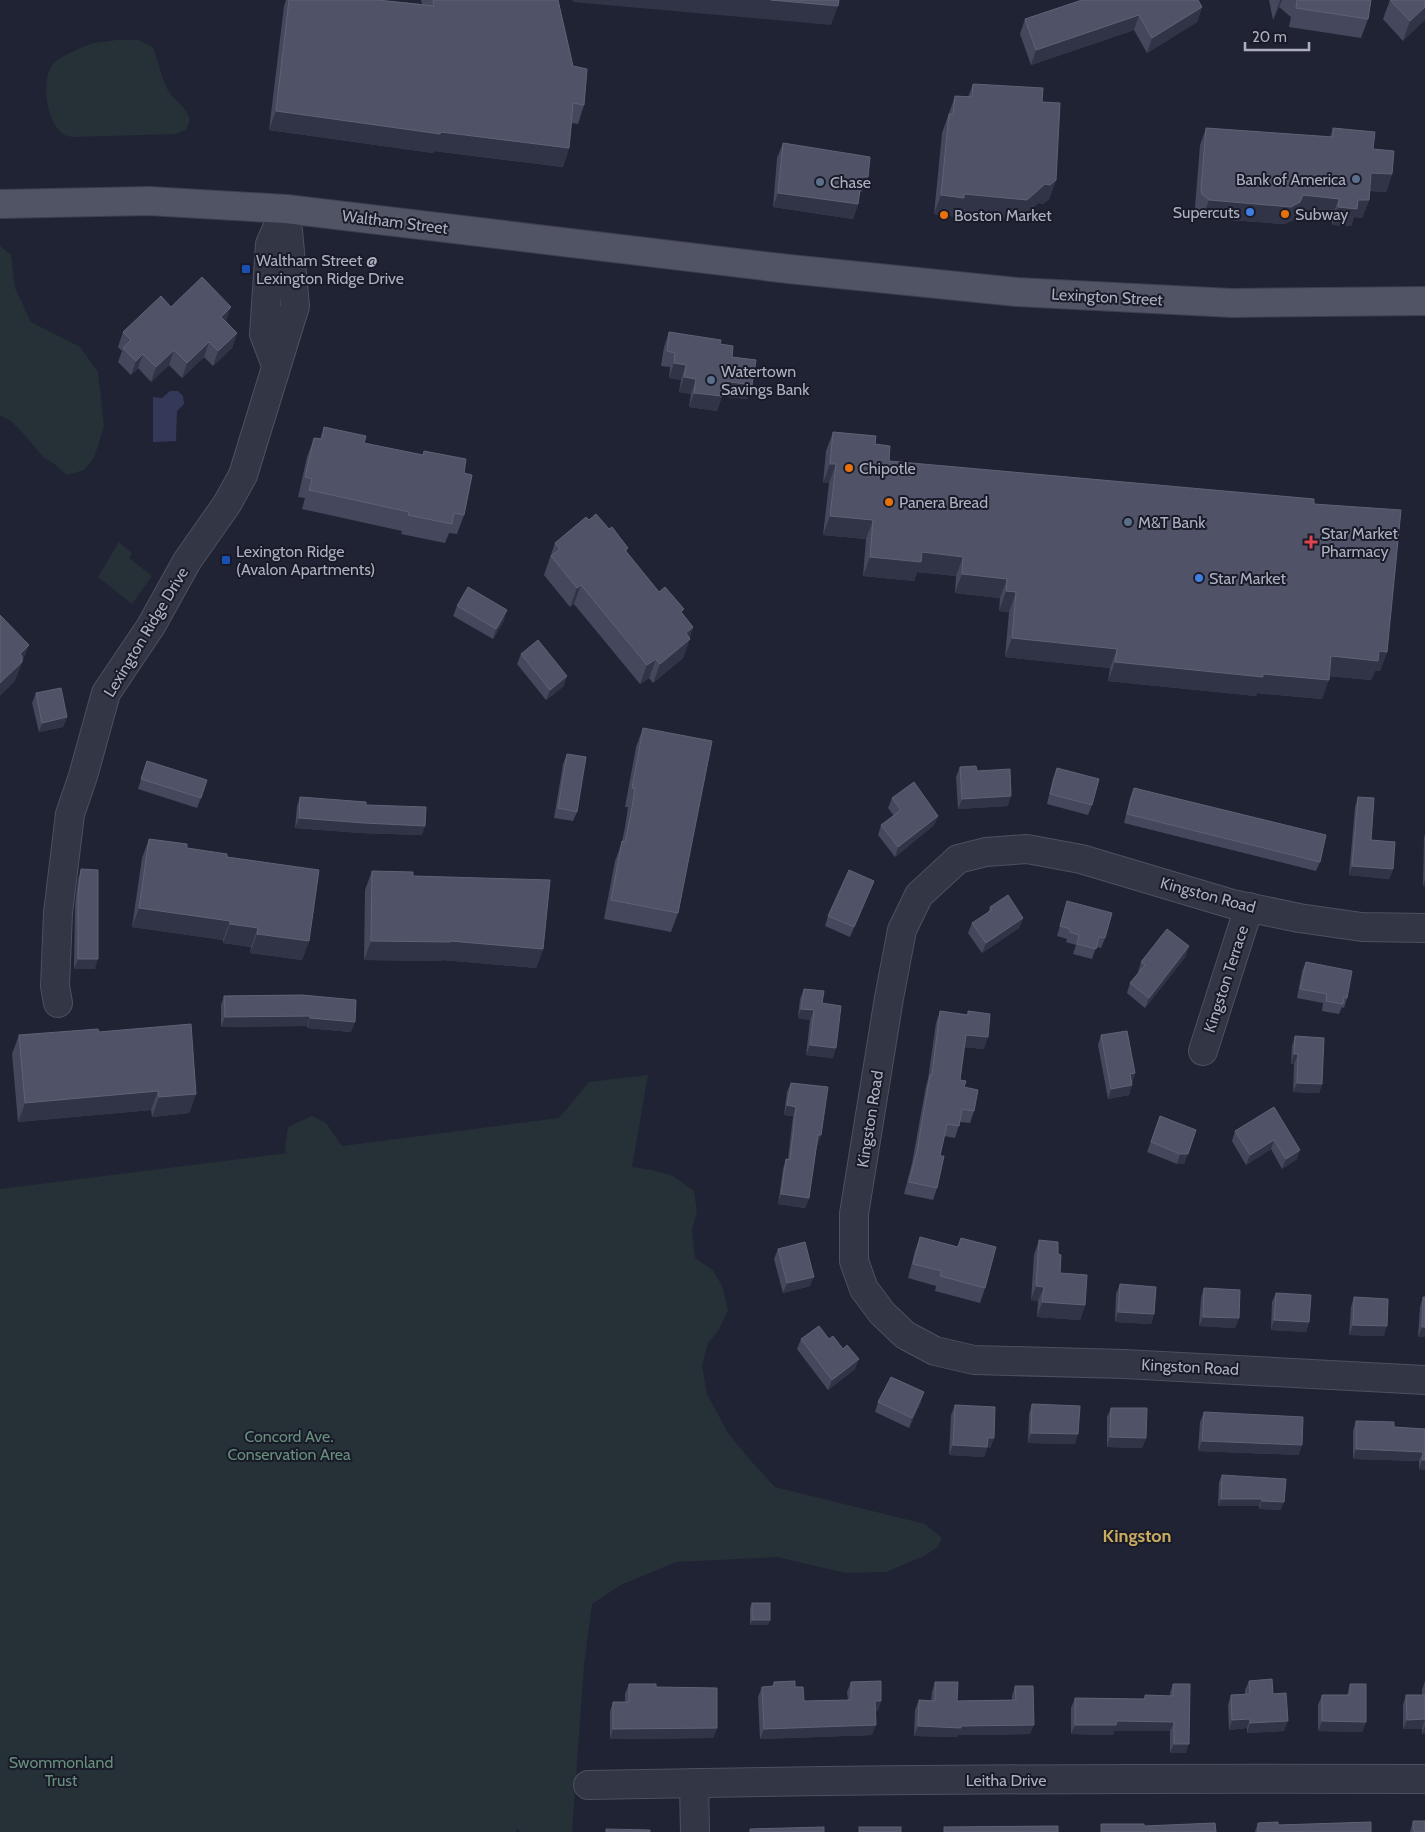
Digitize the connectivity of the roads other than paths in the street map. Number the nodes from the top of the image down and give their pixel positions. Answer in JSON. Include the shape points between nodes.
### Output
{"nodes":[{"id":1,"x":0,"y":204,"type":"edge"},
{"id":2,"x":286,"y":209,"type":"junction"},
{"id":3,"x":789,"y":269,"type":"joint"},
{"id":4,"x":1425,"y":301,"type":"edge"},
{"id":5,"x":1249,"y":907,"type":"junction"},
{"id":6,"x":1425,"y":928,"type":"edge"},
{"id":7,"x":58,"y":1003,"type":"dead end"},
{"id":8,"x":1203,"y":1051,"type":"dead end"},
{"id":9,"x":1425,"y":1380,"type":"edge"},
{"id":10,"x":1425,"y":1779,"type":"edge"},
{"id":11,"x":694,"y":1783,"type":"junction"},
{"id":12,"x":588,"y":1785,"type":"dead end"},
{"id":13,"x":695,"y":1832,"type":"edge"}],
"edges":[{"from":1,"to":2,"type":"main road","name":"Waltham Street","via":[[149,201]]},
{"from":2,"to":3,"type":"main road","name":"Waltham Street"},
{"from":2,"to":7,"type":"street","name":"Lexington Ridge Drive","via":[[270,244],[264,334],[276,365],[244,475],[106,693],[70,814],[58,913],[55,986]]},
{"from":3,"to":4,"type":"main road","name":"Lexington Street","via":[[1017,292],[1153,300],[1232,303]]},
{"from":5,"to":6,"type":"street","name":"Kingston Road","via":[[1362,927]]},
{"from":5,"to":8,"type":"street","name":"Kingston Terrace"},
{"from":5,"to":9,"type":"street","name":"Kingston Road","via":[[1081,859],[1027,849],[986,852],[958,859],[919,895],[902,930],[854,1214],[854,1261],[864,1289],[882,1313],[905,1335],[935,1351],[974,1360],[1124,1364]]},
{"from":10,"to":11,"type":"street","name":"Leitha Drive"},
{"from":11,"to":12,"type":"street","name":"Leitha Drive"},
{"from":11,"to":13,"type":"street"}]}
